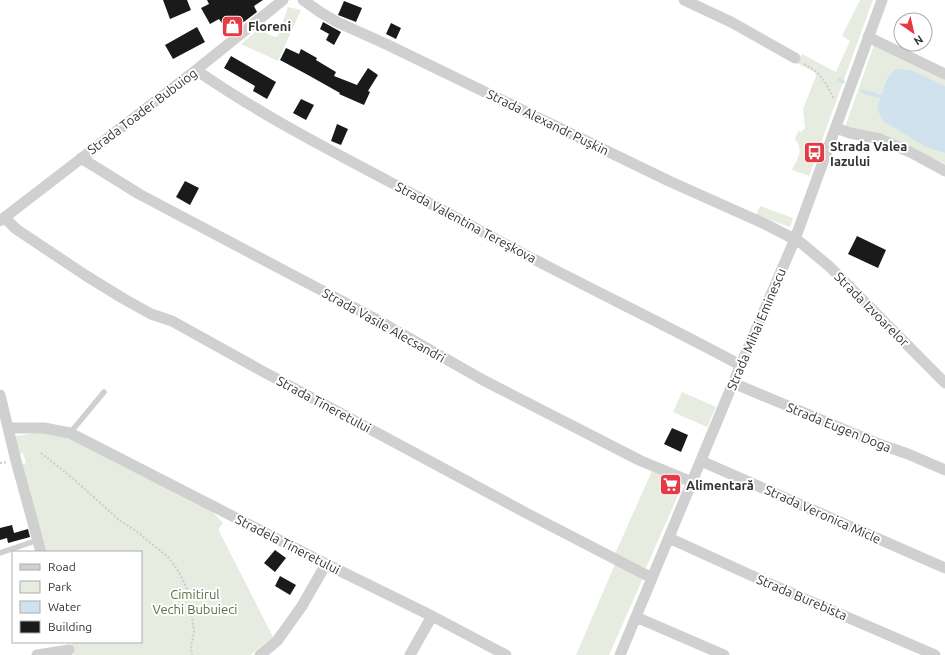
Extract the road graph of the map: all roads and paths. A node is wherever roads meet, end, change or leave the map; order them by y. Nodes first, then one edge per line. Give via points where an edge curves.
1 (283, 0) edge
2 (303, 0) edge
3 (684, 0) edge
4 (882, 0) edge
5 (868, 37) junction
6 (795, 58) joint
7 (196, 70) junction
8 (945, 74) edge
9 (834, 99) dead end
10 (836, 128) junction
11 (81, 158) junction
12 (945, 171) edge
13 (2, 219) edge
14 (795, 239) junction
15 (740, 365) junction
16 (733, 383) junction
17 (945, 383) edge
18 (104, 392) dead end
19 (0, 395) edge
20 (5, 423) edge
21 (70, 433) junction
22 (41, 453) dead end
23 (701, 461) junction
24 (945, 470) edge
25 (692, 482) junction
26 (669, 538) junction
27 (38, 540) junction
28 (41, 551) edge
29 (0, 553) edge
30 (326, 564) junction
31 (945, 568) edge
32 (652, 578) junction
33 (432, 616) junction
34 (636, 617) junction
35 (69, 649) edge
36 (37, 655) edge
37 (192, 655) edge
38 (260, 655) edge
39 (410, 655) edge
40 (506, 655) edge
41 (620, 655) edge
42 (724, 655) edge
43 (935, 655) edge

1 - 7 street, Strada Toader Bubuiog
2 - 14 street, Strada Alexandr Pușkin via 337,22
3 - 6 street via 731,22
4 - 5 street, Strada Mihai Eminescu
5 - 8 street
5 - 10 street, Strada Mihai Eminescu
6 - 9 path via 817,72
7 - 11 street, Strada Toader Bubuiog
7 - 15 street, Strada Valentina Tereșkova via 263,114 520,252 686,335
10 - 12 street via 880,139
10 - 14 street, Strada Mihai Eminescu
11 - 13 street, Strada Toader Bubuiog
11 - 25 street, Strada Vasile Alecsandri via 138,194 374,318 483,380 641,461
13 - 32 street, Strada Tineretului via 85,275 151,314 172,320 528,514
14 - 15 street, Strada Mihai Eminescu
14 - 17 street, Strada Izvoarelor via 830,267
15 - 16 street, Strada Mihai Eminescu
16 - 23 street, Strada Mihai Eminescu
16 - 24 street, Strada Eugen Doga
18 - 21 lane
19 - 20 street
20 - 21 street, Stradela Tineretului
20 - 27 street
21 - 30 street, Stradela Tineretului
22 - 37 path via 119,520 169,558 188,591 194,631
23 - 25 street, Strada Mihai Eminescu
23 - 31 street, Strada Veronica Micle
25 - 26 street, Strada Mihai Eminescu
26 - 32 street, Strada Mihai Eminescu
26 - 43 street, Strada Burebista
27 - 28 street
27 - 29 lane
30 - 33 street, Stradela Tineretului
30 - 38 street via 281,636
32 - 34 street, Strada Mihai Eminescu
33 - 39 street
33 - 40 street, Stradela Tineretului
34 - 41 street, Strada Mihai Eminescu
34 - 42 street
35 - 36 street

